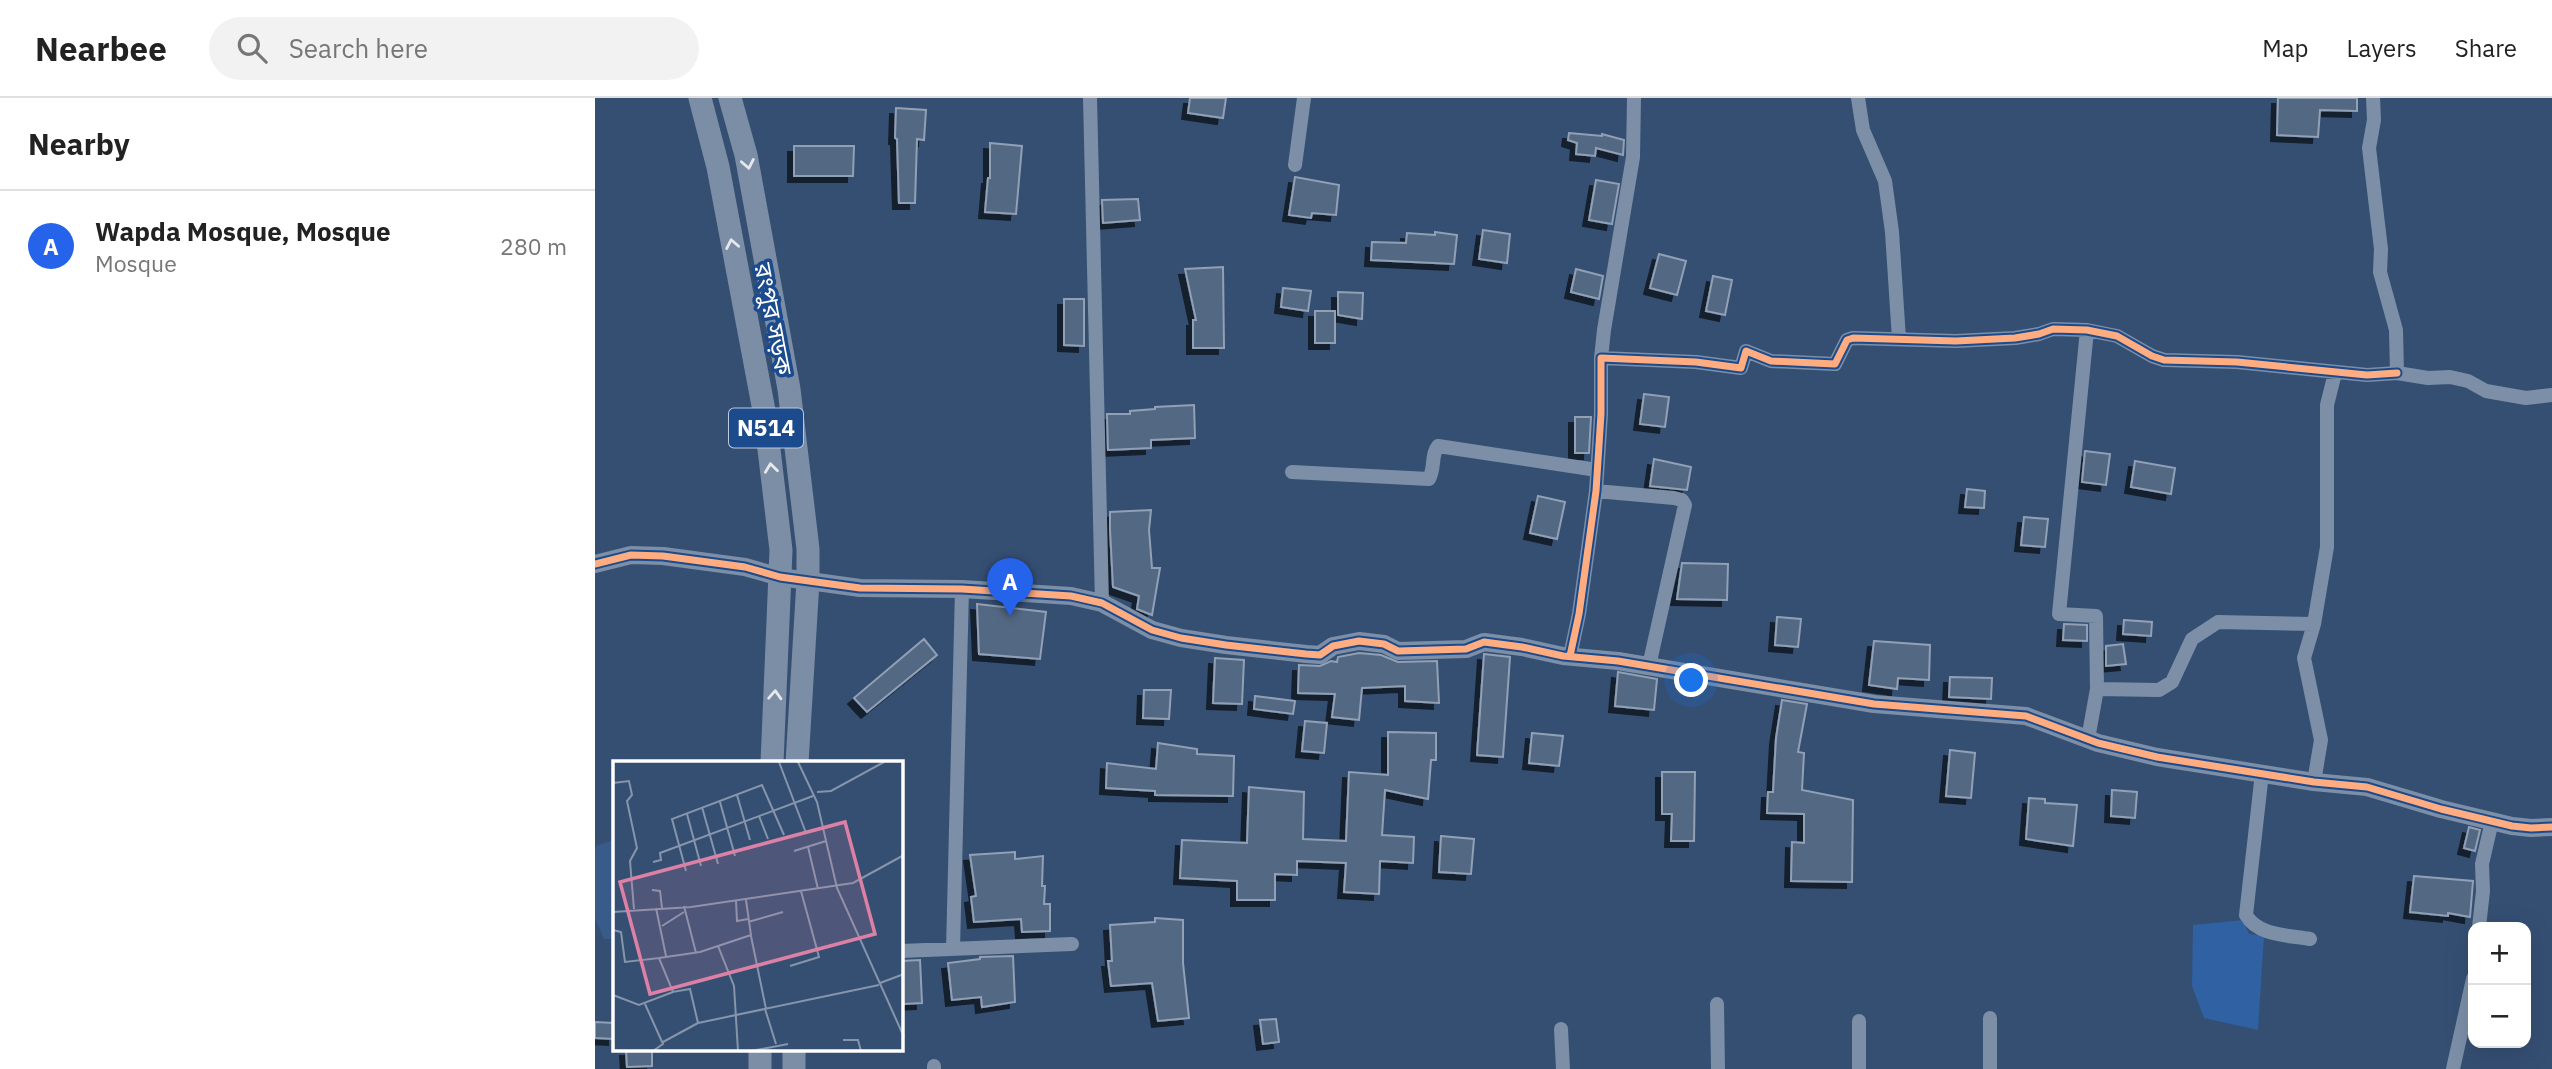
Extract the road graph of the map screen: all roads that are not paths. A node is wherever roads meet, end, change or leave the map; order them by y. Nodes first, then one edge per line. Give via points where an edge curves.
1 (700, 98) edge
2 (730, 98) edge
3 (1090, 98) edge
4 (1304, 98) edge
5 (1634, 98) edge
6 (1858, 98) edge
7 (2373, 98) edge
8 (1295, 165) dead end
9 (2087, 330) junction
10 (1899, 339) junction
11 (1601, 358) junction
12 (2335, 373) junction
13 (2397, 373) junction
14 (2552, 395) edge
15 (1597, 470) junction
16 (1292, 472) dead end
17 (1596, 491) junction
18 (595, 564) edge
19 (780, 577) junction
20 (808, 581) junction
21 (962, 589) junction
22 (1102, 603) junction
23 (2314, 624) junction
24 (1570, 656) junction
25 (1649, 666) junction
26 (2097, 689) junction
27 (2088, 739) junction
28 (772, 761) edge
29 (797, 761) edge
30 (2262, 773) junction
31 (2315, 782) junction
32 (2492, 821) junction
33 (2552, 827) edge
34 (2480, 922) edge
35 (2310, 939) dead end
36 (1072, 944) dead end
37 (953, 949) junction
38 (903, 951) edge
39 (2472, 985) edge
40 (1717, 1003) dead end
41 (1990, 1018) dead end
42 (1859, 1021) dead end
43 (1561, 1029) dead end
44 (1563, 1069) edge
45 (1718, 1069) edge
46 (1859, 1069) edge
47 (1990, 1069) edge
48 (2453, 1069) edge

19 -> 1 highway, রংপুর সড়ক / N514 via 781,550 765,416 718,167
2 -> 20 highway, রংপুর সড়ক / N514 via 746,155 789,389
3 - 22 street
4 - 8 street
5 - 11 street via 1633,157
6 - 10 street via 1863,130 1885,181
7 - 13 street via 2369,148 2380,272 2396,330
9 - 10 street via 2053,329 2015,338 1956,341
9 - 12 street via 2117,336 2164,360 2238,362
9 - 26 street via 2059,614 2096,616
10 - 11 street via 1847,340 1835,364 1770,361 1746,351 1741,369
11 - 15 street
12 - 13 street
12 - 23 street via 2327,405 2327,547
13 - 14 street via 2450,377 2486,391 2526,398
15 - 16 street via 1438,446 1429,479
15 - 17 street
17 - 24 street
17 - 25 street via 1674,498 1685,505
18 - 19 street via 631,555 663,556 745,567
19 - 20 street
28 -> 19 highway, রংপুর সড়ক / N514
20 - 21 street via 874,589
20 - 29 highway, রংপুর সড়ক / N514
21 - 22 street via 1071,596
21 - 37 street
22 - 24 street via 1151,630 1205,643 1280,652 1320,655 1333,646 1359,641 1398,651 1467,649 1484,642
23 - 26 street via 2218,622 2192,639 2172,682 2159,690
23 - 31 street via 2304,658 2321,740
24 - 25 street
25 - 27 street via 1874,704 2026,716
26 - 27 street
27 - 30 street via 2157,757
30 - 31 street
30 - 35 street via 2246,915 2259,929
31 - 32 street via 2367,787
32 - 33 street via 2512,827
32 - 34 street via 2482,864
36 - 37 street
37 - 38 street
39 - 48 street
40 - 45 street
41 - 47 street
42 - 46 street
43 - 44 street

